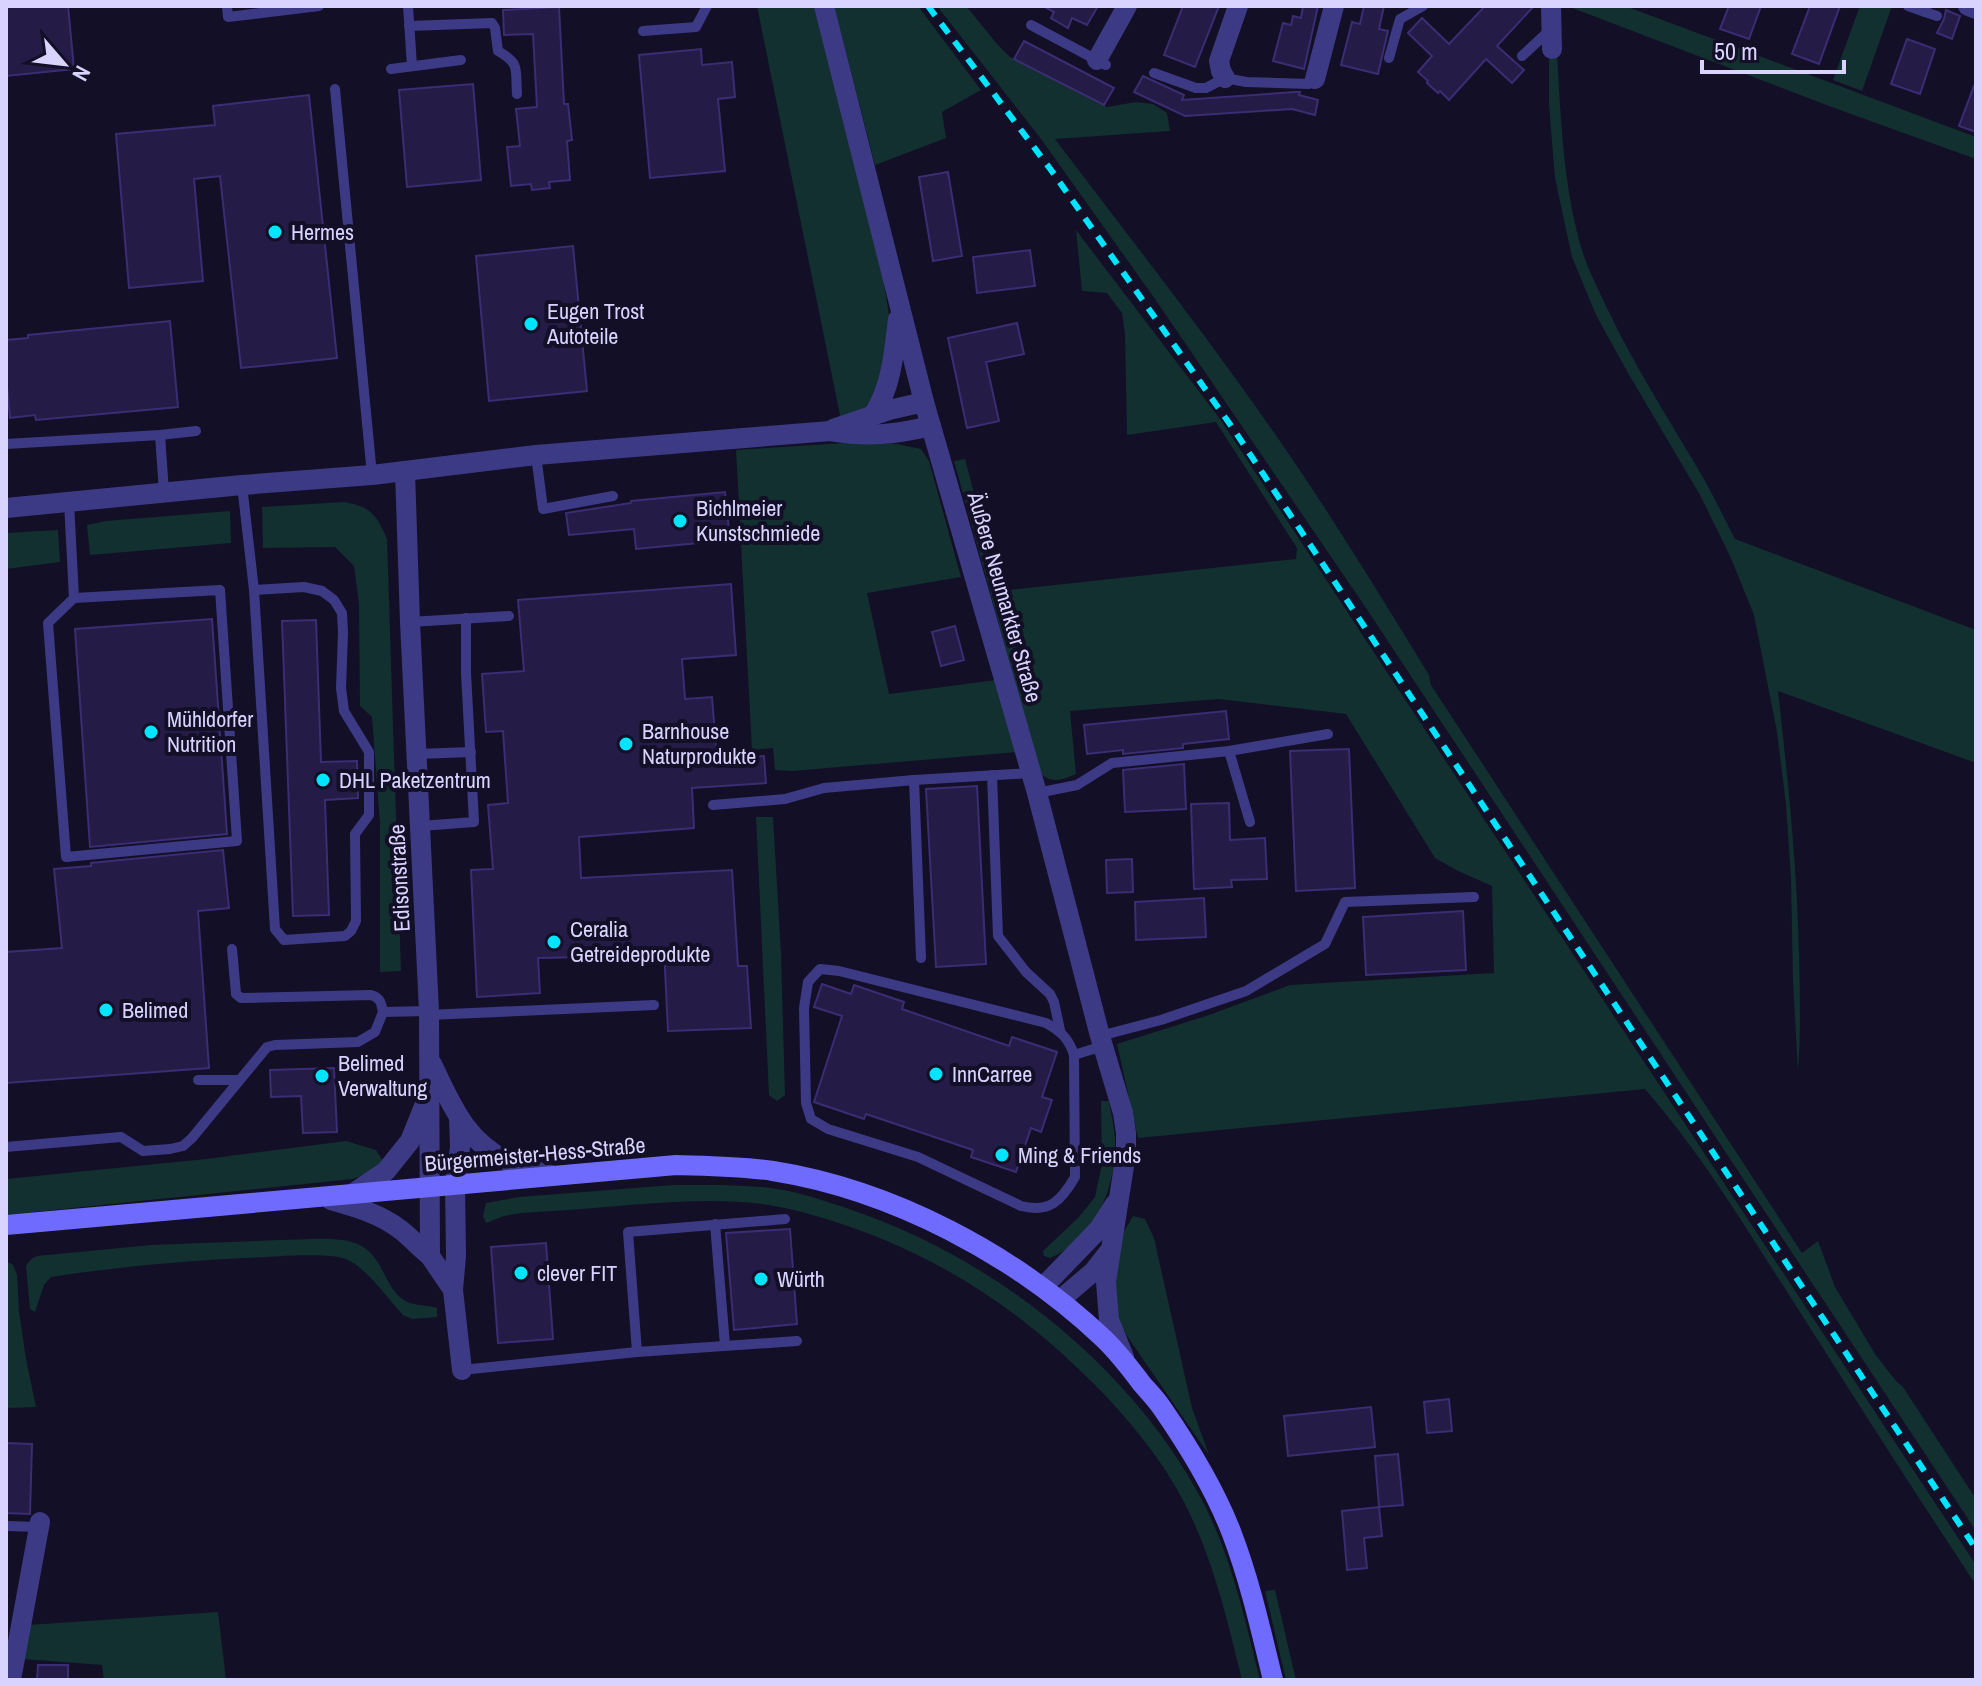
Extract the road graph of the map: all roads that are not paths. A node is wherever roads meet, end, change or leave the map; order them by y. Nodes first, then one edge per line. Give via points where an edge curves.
1 (227, 6) edge
2 (319, 6) edge
3 (408, 6) edge
4 (707, 6) edge
5 (824, 6) edge
6 (1127, 6) edge
7 (1238, 6) edge
8 (1334, 6) edge
9 (1423, 6) edge
10 (1551, 6) edge
11 (1908, 6) edge
12 (1968, 6) edge
13 (1926, 9) edge
14 (1976, 9) edge
15 (1937, 16) dead end
16 (1031, 25) dead end
17 (409, 26) junction
18 (643, 31) dead end
19 (1552, 39) joint
20 (1522, 56) dead end
21 (1389, 58) dead end
22 (461, 60) dead end
23 (1102, 63) joint
24 (412, 66) junction
25 (391, 69) dead end
26 (1154, 73) dead end
27 (1225, 78) junction
28 (1315, 79) joint
29 (335, 89) dead end
30 (517, 94) dead end
31 (899, 303) junction
32 (924, 402) junction
33 (870, 416) junction
34 (931, 426) junction
35 (196, 431) dead end
36 (830, 431) junction
37 (160, 435) junction
38 (6, 444) edge
39 (536, 455) junction
40 (405, 471) junction
41 (372, 475) junction
42 (242, 485) junction
43 (164, 492) junction
44 (613, 496) dead end
45 (69, 502) junction
46 (6, 508) edge
47 (254, 590) junction
48 (74, 598) junction
49 (509, 616) dead end
50 (466, 618) junction
51 (410, 622) junction
52 (1328, 734) dead end
53 (1229, 751) junction
54 (471, 752) junction
55 (417, 754) junction
56 (992, 775) junction
57 (914, 780) junction
58 (1034, 783) junction
59 (713, 805) dead end
60 (1250, 822) dead end
61 (421, 826) junction
62 (1474, 897) dead end
63 (232, 949) dead end
64 (921, 958) dead end
65 (654, 1005) dead end
66 (383, 1012) junction
67 (428, 1013) junction
68 (1060, 1030) junction
69 (1102, 1041) junction
70 (1074, 1055) junction
71 (429, 1056) junction
72 (198, 1080) dead end
73 (239, 1080) junction
74 (429, 1093) junction
75 (459, 1117) junction
76 (6, 1147) edge
77 (552, 1176) junction
78 (455, 1184) junction
79 (430, 1187) junction
80 (352, 1194) junction
81 (319, 1197) junction
82 (1117, 1201) junction
83 (785, 1219) dead end
84 (715, 1224) junction
85 (6, 1225) edge
86 (1110, 1249) junction
87 (430, 1256) junction
88 (1043, 1287) junction
89 (453, 1290) junction
90 (1060, 1300) junction
91 (797, 1341) dead end
92 (725, 1345) junction
93 (637, 1352) junction
94 (1128, 1364) junction
95 (462, 1370) joint
96 (39, 1524) joint
97 (6, 1526) edge
98 (11, 1680) edge
99 (1273, 1680) edge

1 - 2 lane via 228,17
3 - 17 lane
4 - 18 lane via 696,27
5 - 31 street, Äußere Neumarkter Straße
6 - 23 street
7 - 27 street via 1219,61
8 - 28 street
9 - 21 lane via 1400,19
10 - 19 street
11 - 13 lane
12 - 14 street
13 - 15 lane
16 - 23 lane
17 - 24 lane
17 - 30 lane via 492,23 498,51 515,63
19 - 20 lane
22 - 24 lane
24 - 25 lane
26 - 27 lane via 1196,88
27 - 28 lane via 1309,84
29 - 41 lane
31 - 32 street, Äußere Neumarkter Straße
31 - 33 street via 890,378
32 - 33 street
32 - 34 street, Äußere Neumarkter Straße
33 - 36 street
34 - 36 street via 878,435
34 - 58 street, Äußere Neumarkter Straße
35 - 37 lane
36 - 39 street
37 - 38 lane
37 - 43 lane
39 - 40 street
39 - 44 lane via 543,509
40 - 41 street
40 - 51 street, Edisonstraße
41 - 42 street
42 - 43 street
42 - 47 lane
43 - 45 street
45 - 46 street
45 - 48 lane
47 - 47 lane via 275,929 284,940 345,936 356,921 355,834 369,815 369,752 344,711 342,613 322,591
48 - 48 lane via 48,623 66,857 237,841 220,590
49 - 50 lane
50 - 51 lane
50 - 54 lane
51 - 55 street, Edisonstraße
52 - 53 lane
53 - 58 lane via 1112,763 1077,785
53 - 60 lane
54 - 55 lane
54 - 61 lane via 474,822
55 - 61 street, Edisonstraße
56 - 57 lane
56 - 58 lane
56 - 68 lane via 998,936 1050,994
57 - 59 lane
57 - 64 lane
58 - 69 street, Äußere Neumarkter Straße
61 - 67 street, Edisonstraße
62 - 69 lane via 1345,902 1325,944 1246,991
63 - 66 lane via 236,994 241,998 371,995 381,1002
65 - 67 lane
66 - 67 lane
66 - 73 lane via 375,1032 358,1042 267,1047
67 - 71 street, Edisonstraße
68 - 70 lane
68 - 70 lane via 820,969 808,982 804,1008 811,1119 918,1157 1021,1206 1050,1206 1075,1177
69 - 70 lane
69 - 82 street, Äußere Neumarkter Straße via 1126,1133
71 - 74 street, Edisonstraße
71 - 75 street
72 - 73 lane
73 - 76 lane via 183,1146 143,1151 121,1137
74 - 79 street, Edisonstraße
74 - 80 street via 410,1141 386,1171
75 - 77 street via 488,1150
75 - 78 street
77 - 78 main road, Bürgermeister-Hess-Straße
77 - 88 main road, Bürgermeister-Hess-Straße via 676,1165 774,1172 824,1183 930,1221
78 - 79 main road, Bürgermeister-Hess-Straße
78 - 89 street
79 - 80 main road, Bürgermeister-Hess-Straße
79 - 87 street, Edisonstraße
80 - 81 main road, Bürgermeister-Hess-Straße
81 - 85 main road, Bürgermeister-Hess-Straße
81 - 87 street via 386,1220
82 - 86 street, Äußere Neumarkter Straße
82 - 88 street, Äußere Neumarkter Straße via 1099,1229
83 - 84 lane
84 - 92 lane
84 - 93 lane via 628,1232
86 - 90 street
86 - 94 street, Äußere Neumarkter Straße via 1108,1309
87 - 89 street
88 - 90 main road, Äußere Neumarkter Straße
89 - 95 street
90 - 94 main road, Äußere Neumarkter Straße
91 - 92 lane
92 - 93 lane
93 - 95 lane
94 - 99 main road, Äußere Neumarkter Straße via 1182,1437 1232,1533
96 - 97 lane
96 - 98 street

